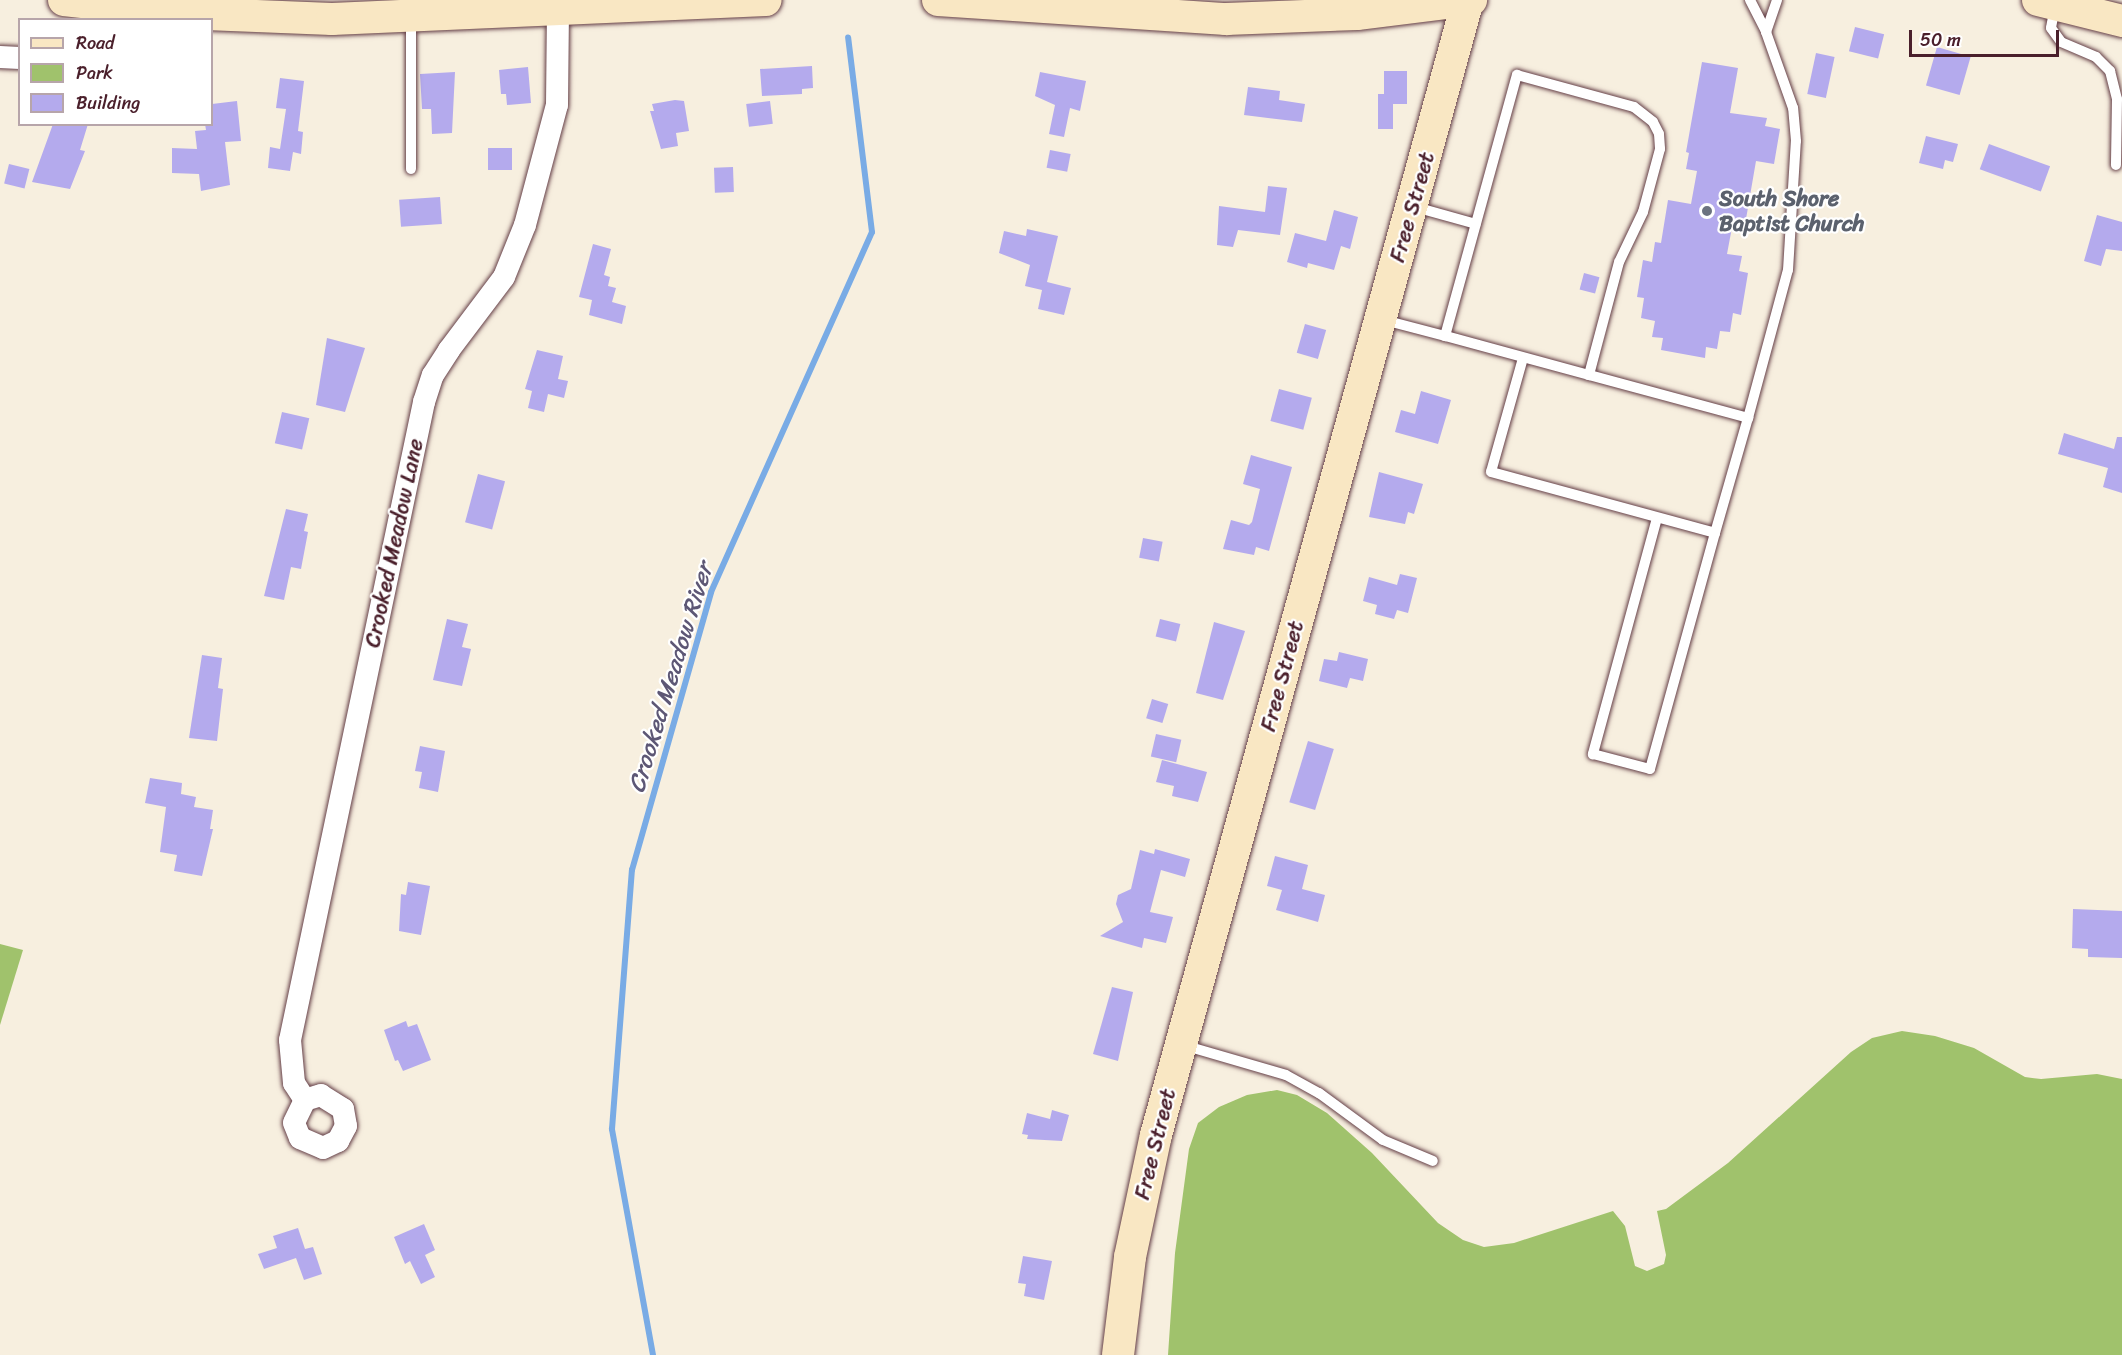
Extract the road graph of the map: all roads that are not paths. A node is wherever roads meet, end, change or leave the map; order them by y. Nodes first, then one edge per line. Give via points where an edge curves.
1 (64, 0) edge
2 (766, 0) edge
3 (938, 0) edge
4 (1120, 0) edge
5 (1469, 0) edge
6 (1750, 0) edge
7 (1777, 0) edge
8 (2047, 2) edge
9 (1047, 3) edge
10 (558, 9) junction
11 (1154, 15) junction
12 (174, 16) edge
13 (411, 17) junction
14 (2122, 21) edge
15 (1766, 32) junction
16 (0, 57) edge
17 (18, 58) edge
18 (2116, 165) dead end
19 (411, 169) dead end
20 (1412, 207) junction
21 (1476, 224) junction
22 (1381, 319) junction
23 (1445, 336) junction
24 (1523, 358) junction
25 (1589, 375) junction
26 (1748, 418) junction
27 (1657, 518) junction
28 (1715, 533) junction
29 (1180, 1044) junction
30 (305, 1100) dead end
31 (1433, 1161) dead end
32 (1118, 1355) edge

1 - 12 street
2 - 10 street
3 - 9 street
4 - 11 street
5 - 11 street via 1418,8 1272,19
5 - 20 street, Free Street
6 - 15 lane
7 - 15 lane
8 - 14 street
8 - 18 lane via 2051,28 2061,42 2096,57 2110,71 2117,99
9 - 11 street
10 - 13 street
10 - 30 street, Crooked Meadow Lane via 557,105 520,242 486,305 433,375 424,402 290,1040 294,1083
12 - 13 street
13 - 19 lane
15 - 26 lane via 1793,108 1796,141 1788,270
16 - 17 street
20 - 21 lane
20 - 22 street, Free Street
21 - 23 lane
21 - 25 lane via 1517,75 1634,107 1653,122 1659,134 1656,166 1643,212 1619,262
22 - 23 lane
22 - 29 street, Free Street
23 - 24 lane
24 - 25 lane
24 - 27 lane via 1491,472
25 - 26 lane
26 - 28 lane
27 - 28 lane
27 - 28 lane via 1593,754 1650,769
29 - 31 lane via 1286,1075 1319,1093 1383,1140
29 - 32 street, Free Street via 1141,1198

